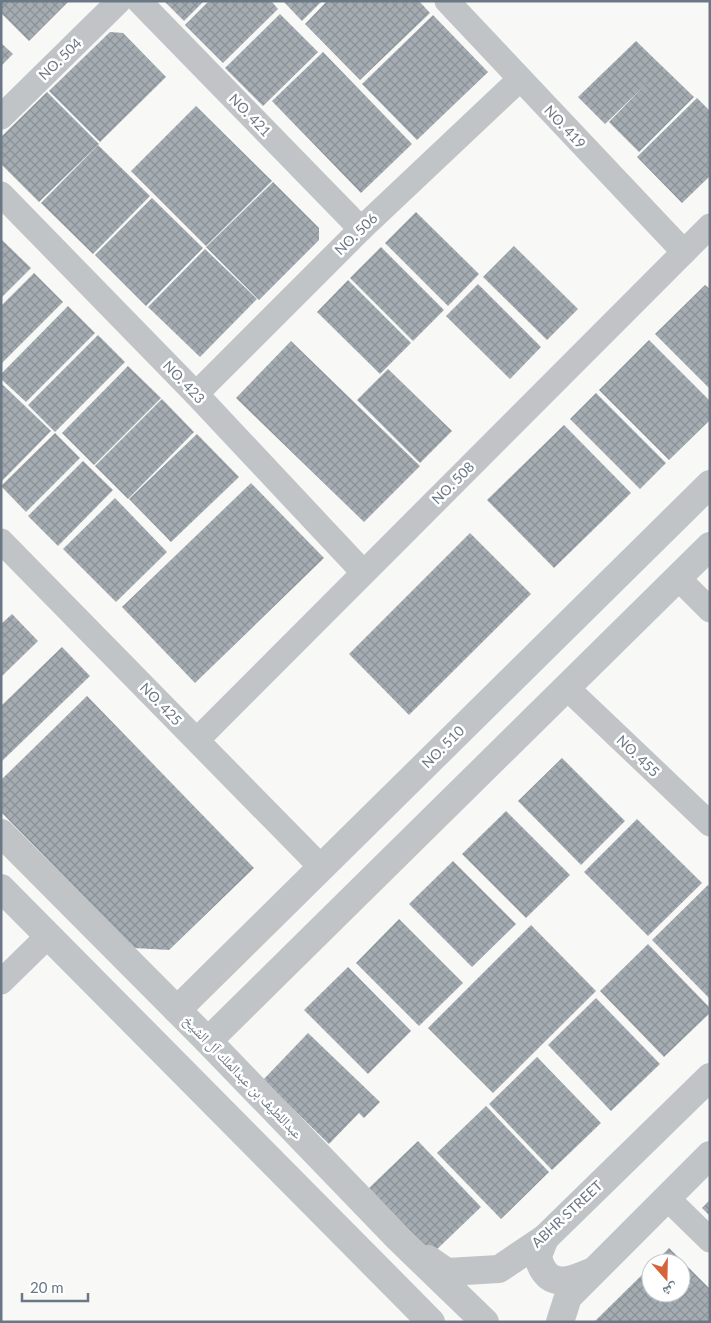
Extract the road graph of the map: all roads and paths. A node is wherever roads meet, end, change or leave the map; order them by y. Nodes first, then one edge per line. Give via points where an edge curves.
1 (119, 1) edge
2 (140, 1) edge
3 (447, 1) edge
4 (520, 79) junction
5 (1, 116) edge
6 (1, 194) edge
7 (710, 226) edge
8 (360, 230) junction
9 (684, 252) junction
10 (196, 394) junction
11 (710, 484) edge
12 (1, 541) edge
13 (710, 546) edge
14 (363, 572) junction
15 (678, 578) junction
16 (710, 610) edge
17 (566, 687) junction
18 (197, 740) junction
19 (710, 824) edge
20 (1, 833) edge
21 (322, 867) junction
22 (1, 888) edge
23 (49, 935) junction
24 (1, 982) edge
25 (205, 983) junction
26 (177, 1010) junction
27 (237, 1012) junction
28 (208, 1041) junction
29 (710, 1077) edge
30 (710, 1155) edge
31 (667, 1198) junction
32 (545, 1238) junction
33 (399, 1239) junction
34 (710, 1240) edge
35 (593, 1271) junction
36 (431, 1322) edge
37 (485, 1322) edge
38 (560, 1322) edge

1 - 5 street, NO. 504
2 - 8 street, NO. 421
3 - 4 street, NO. 419
4 - 8 street, NO. 506
4 - 9 street, NO. 419
6 - 10 street, NO. 423
7 - 9 street, NO. 508
8 - 10 street, NO. 506
9 - 14 street, NO. 508
10 - 14 street, NO. 423
11 - 21 street, NO. 510
12 - 18 street, NO. 425
13 - 15 street
14 - 18 street, NO. 508
15 - 16 street
15 - 17 street
17 - 19 street, NO. 455
17 - 27 street
18 - 21 street, NO. 425
20 - 26 street, عبداللطيف بن عبدالملك آل الشيخ
21 - 25 street, NO. 510
22 - 23 street
23 - 24 street
23 - 36 street
25 - 26 street, NO. 510
25 - 27 street via 200,1008 205,1017 213,1022
26 - 28 street, عبداللطيف بن عبدالملك آل الشيخ
27 - 28 street
28 - 33 street, عبداللطيف بن عبدالملك آل الشيخ
29 - 32 street, ABHR STREET
30 - 31 street
31 - 34 street
31 - 35 street
32 - 33 street, ABHR STREET via 499,1269 448,1272
32 - 35 street via 538,1256 544,1272 555,1280 567,1281
33 - 37 street, عبداللطيف بن عبدالملك آل الشيخ
35 - 38 street via 568,1297

